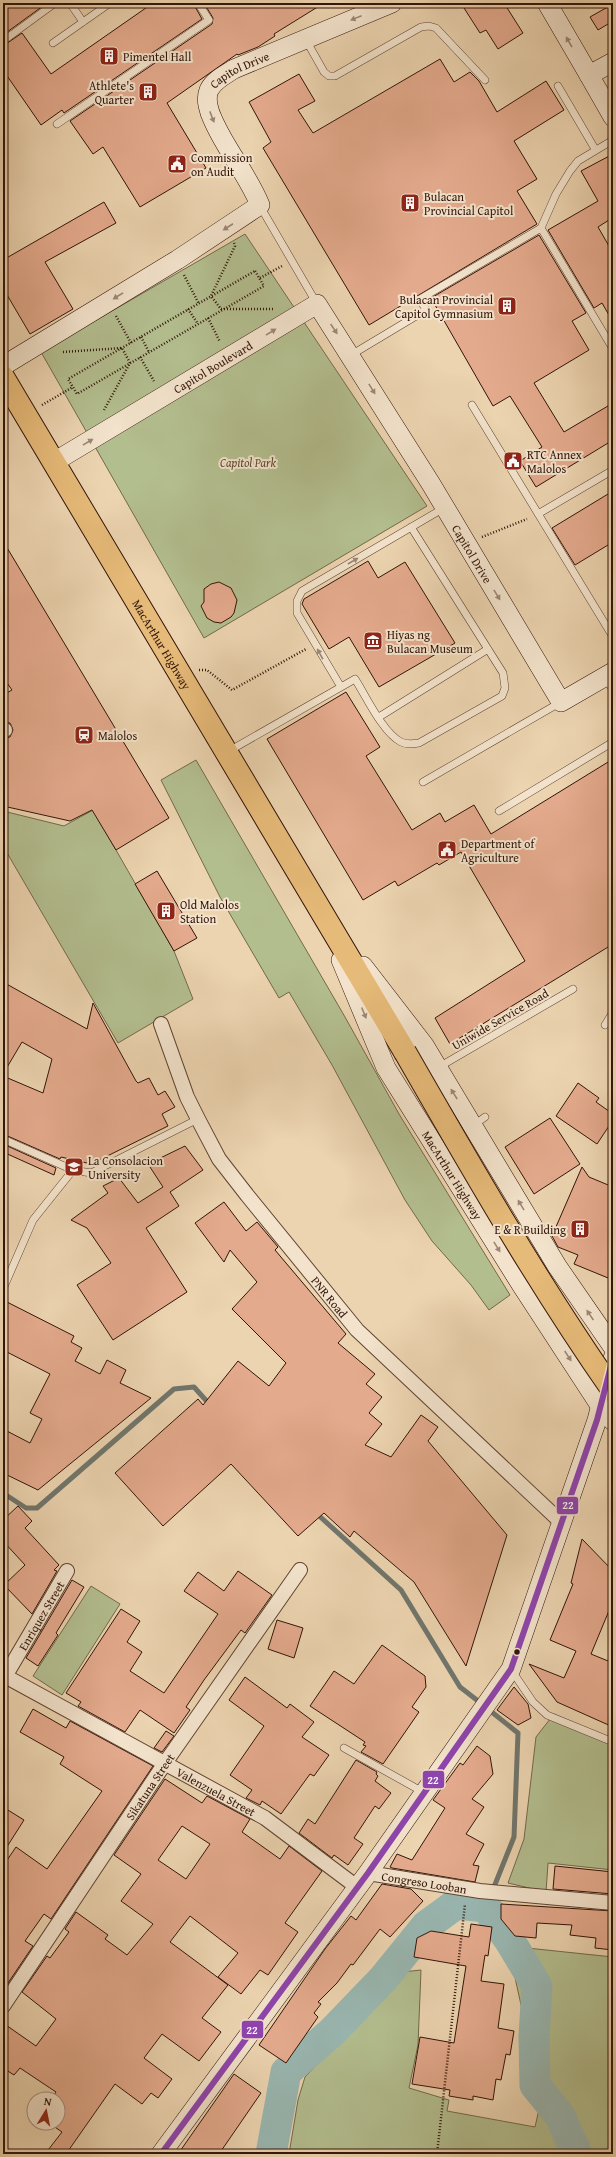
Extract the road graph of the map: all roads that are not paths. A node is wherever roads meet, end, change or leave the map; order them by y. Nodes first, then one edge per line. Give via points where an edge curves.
1 (55, 3) edge
2 (70, 3) edge
3 (110, 3) edge
4 (198, 3) edge
5 (547, 3) edge
6 (387, 4) edge
7 (83, 22) junction
8 (305, 38) junction
9 (3, 42) edge
10 (52, 43) dead end
11 (613, 62) edge
12 (589, 76) junction
13 (485, 80) dead end
14 (558, 86) dead end
15 (613, 117) edge
16 (57, 124) dead end
17 (613, 140) edge
18 (595, 149) junction
19 (260, 205) junction
20 (541, 228) junction
21 (316, 304) junction
22 (613, 349) edge
23 (351, 355) junction
24 (3, 366) edge
25 (3, 377) edge
26 (472, 405) dead end
27 (54, 462) junction
28 (613, 470) edge
29 (444, 508) junction
30 (538, 514) junction
31 (411, 527) junction
32 (613, 637) edge
33 (488, 649) junction
34 (610, 680) edge
35 (341, 687) junction
36 (561, 702) junction
37 (379, 717) junction
38 (613, 742) edge
39 (227, 752) junction
40 (423, 782) dead end
41 (499, 811) dead end
42 (322, 912) junction
43 (573, 989) dead end
44 (613, 1012) edge
45 (161, 1024) dead end
46 (605, 1025) dead end
47 (438, 1068) junction
48 (198, 1119) junction
49 (3, 1139) edge
50 (72, 1170) junction
51 (3, 1289) edge
52 (613, 1347) edge
53 (613, 1358) edge
54 (607, 1399) edge
55 (613, 1421) edge
56 (561, 1522) junction
57 (300, 1570) dead end
58 (67, 1571) dead end
59 (511, 1669) junction
60 (4, 1677) edge
61 (613, 1742) edge
62 (344, 1748) dead end
63 (165, 1763) junction
64 (425, 1793) junction
65 (363, 1880) junction
66 (613, 1903) edge
67 (3, 2006) edge
68 (162, 2154) edge

1 - 9 lane
2 - 7 lane
3 - 7 lane
4 - 16 lane via 209,20
12 -> 5 main road
6 -> 8 main road, Capitol Drive
7 - 10 lane
8 - 13 lane via 324,72 329,76 335,76 421,27 429,26 436,28
8 -> 19 main road, Capitol Drive via 234,69 216,81 209,91 208,104 213,120 254,189
11 - 12 main road
12 - 15 main road
14 - 18 lane
17 - 18 lane
18 - 20 lane via 578,161 570,171 556,194
19 - 21 lane
19 -> 24 main road via 177,260
20 - 22 lane
20 - 23 lane via 420,299 426,310
21 -> 23 main road
27 -> 21 main road, Capitol Boulevard
23 -> 29 main road, Capitol Drive
25 - 27 highway, MacArthur Highway
26 - 30 lane
27 - 39 highway, MacArthur Highway
28 - 30 lane
29 - 31 lane
29 -> 36 main road, Capitol Drive
30 - 32 lane
31 - 33 lane
35 -> 31 lane via 297,613 297,601 302,590
33 - 37 lane
33 - 37 lane via 505,680 502,696 419,743 408,744 400,741 392,735
34 - 36 main road
35 - 37 lane via 355,679
35 - 39 lane
36 - 40 lane
38 - 41 lane
39 - 42 highway, MacArthur Highway
42 - 47 main road, MacArthur Highway via 424,1045
42 - 54 highway, MacArthur Highway, bridge via 445,1124 565,1323
42 -> 54 main road, MacArthur Highway via 386,1068 522,1286
43 - 47 lane, Uniwide Service Road
44 - 46 lane
45 - 48 street, PNR Road via 187,1097
52 -> 47 main road, MacArthur Highway via 557,1266 479,1121
48 - 50 lane via 91,1173
48 - 56 street, PNR Road via 219,1159 357,1330
49 - 50 lane
50 - 51 lane via 33,1220
53 - 54 main road
54 - 55 main road, MacArthur Highway
54 - 56 main road
56 - 59 main road
57 - 63 street, Sikatuna Street
58 - 60 street, Enriquez Street
59 - 61 lane via 533,1702 547,1715
59 - 64 main road
60 - 63 street, Valenzuela Street
62 - 64 lane
63 - 65 street, Valenzuela Street via 265,1818
63 - 67 street, Sikatuna Street
64 - 65 main road
65 - 66 street, Congreso Looban
65 - 68 main road

